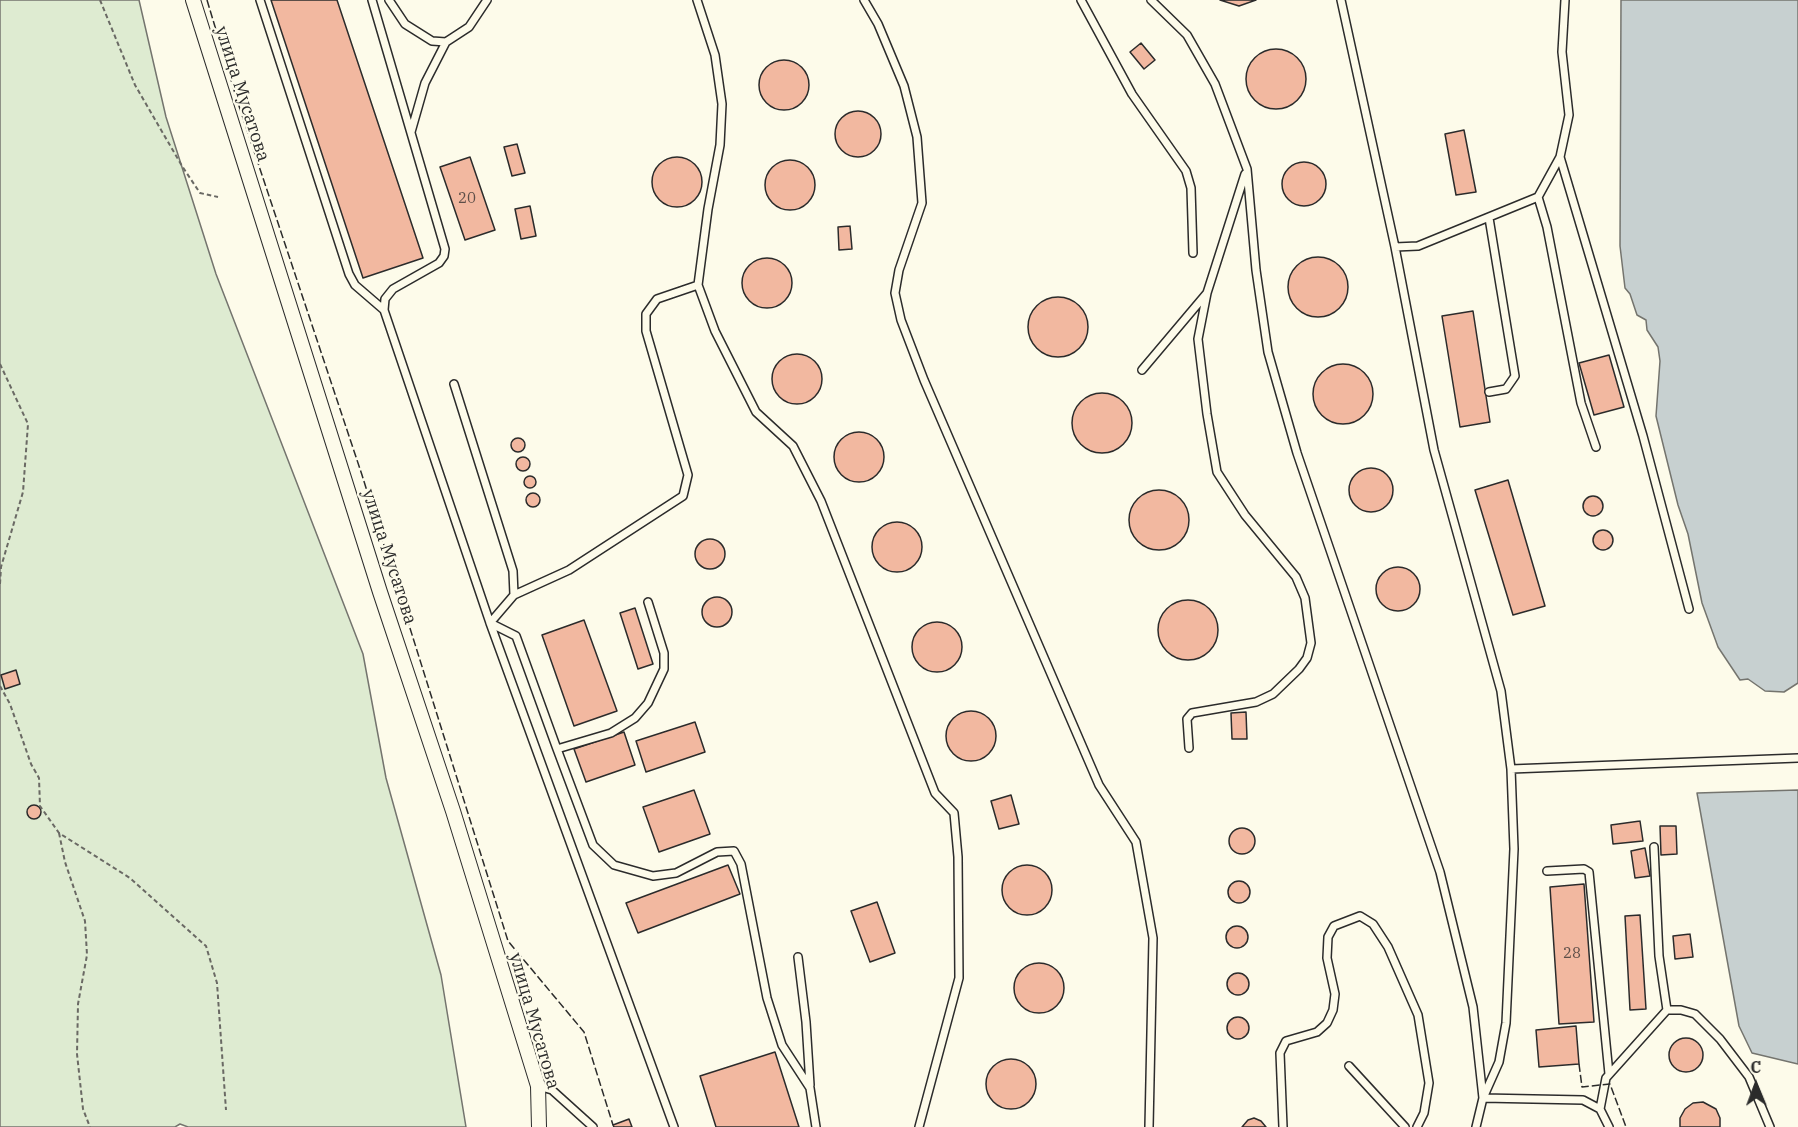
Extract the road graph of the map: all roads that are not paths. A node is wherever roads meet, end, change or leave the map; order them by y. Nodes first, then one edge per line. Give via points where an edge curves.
1 (193, 0) edge
2 (260, 0) edge
3 (372, 0) edge
4 (389, 0) edge
5 (487, 0) edge
6 (697, 0) edge
7 (864, 0) edge
8 (1081, 0) edge
9 (1151, 0) edge
10 (1341, 0) edge
11 (1566, 0) edge
12 (446, 42) junction
13 (411, 132) junction
14 (1560, 157) junction
15 (1247, 169) junction
16 (1538, 197) junction
17 (1489, 218) junction
18 (1395, 247) junction
19 (1192, 252) dead end
20 (698, 285) junction
21 (1207, 293) junction
22 (384, 310) junction
23 (1142, 370) dead end
24 (454, 384) dead end
25 (1489, 392) dead end
26 (1596, 447) dead end
27 (514, 595) junction
28 (648, 602) dead end
29 (1689, 609) dead end
30 (490, 622) junction
31 (1190, 748) dead end
32 (557, 749) junction
33 (1798, 758) edge
34 (1511, 769) junction
35 (1654, 847) dead end
36 (1547, 871) dead end
37 (798, 957) dead end
38 (1667, 1010) junction
39 (1349, 1066) dead end
40 (1609, 1074) junction
41 (538, 1086) junction
42 (810, 1088) junction
43 (1483, 1098) junction
44 (1600, 1109) junction
45 (539, 1127) edge
46 (593, 1127) edge
47 (675, 1127) edge
48 (816, 1127) edge
49 (919, 1127) edge
50 (1149, 1127) edge
51 (1283, 1127) edge
52 (1405, 1127) edge
53 (1418, 1127) edge
54 (1476, 1127) edge
55 (1609, 1127) edge
56 (1770, 1127) edge

1 - 41 street, улица Мусатова
2 - 22 lane via 349,274 355,285
3 - 13 lane
4 - 12 lane via 405,24 432,41
5 - 12 lane via 469,27
6 - 20 lane via 715,55 722,104 720,145
7 - 50 lane via 904,86 917,137 922,203 899,270 895,293 901,320 1099,785 1136,842 1153,938
8 - 19 lane via 1132,94 1186,171 1191,188
9 - 15 lane via 1193,45 1215,84
10 - 18 lane
11 - 14 lane via 1562,52 1569,115
12 - 13 lane via 425,83
13 - 22 lane via 444,256 439,263 393,289
14 - 16 lane
14 - 29 lane via 1643,436
15 - 21 lane
15 - 43 lane via 1268,352 1296,453 1440,872 1473,1007
16 - 17 lane
16 - 26 lane via 1581,403
17 - 18 lane via 1418,246
17 - 25 lane via 1515,376 1506,389
18 - 34 lane via 1434,450 1501,691
20 - 27 lane via 657,299 646,315 646,331 688,475 683,496 569,570
20 - 49 lane via 715,331 756,412 793,446 821,501 935,793 954,813 959,978
21 - 23 lane
21 - 31 lane via 1198,339 1216,472 1296,577 1305,598 1311,643 1299,669 1273,694 1256,702 1192,713 1187,719
22 - 30 lane
24 - 27 lane via 513,571
27 - 30 lane
28 - 32 lane via 664,669 648,703 635,718 611,733
30 - 32 lane via 516,636
30 - 47 lane
32 - 42 lane via 593,845 614,865 653,876 676,873 717,852 734,851 741,864 767,998 782,1045
33 - 34 lane
34 - 43 lane via 1514,849 1506,1023 1499,1062
35 - 38 lane via 1659,957
36 - 40 lane via 1589,872
37 - 42 lane
38 - 40 lane
38 - 56 lane via 1695,1014 1719,1039 1749,1077
39 - 52 lane
40 - 44 lane via 1603,1084
41 - 45 street, улица Мусатова
41 - 46 lane via 552,1090
42 - 48 lane
43 - 44 lane via 1574,1098 1592,1102
43 - 54 lane
44 - 55 lane
51 - 53 lane via 1280,1053 1286,1041 1317,1032 1327,1023 1335,994 1327,958 1328,936 1334,926 1360,916 1373,924 1388,948 1418,1015 1429,1083

